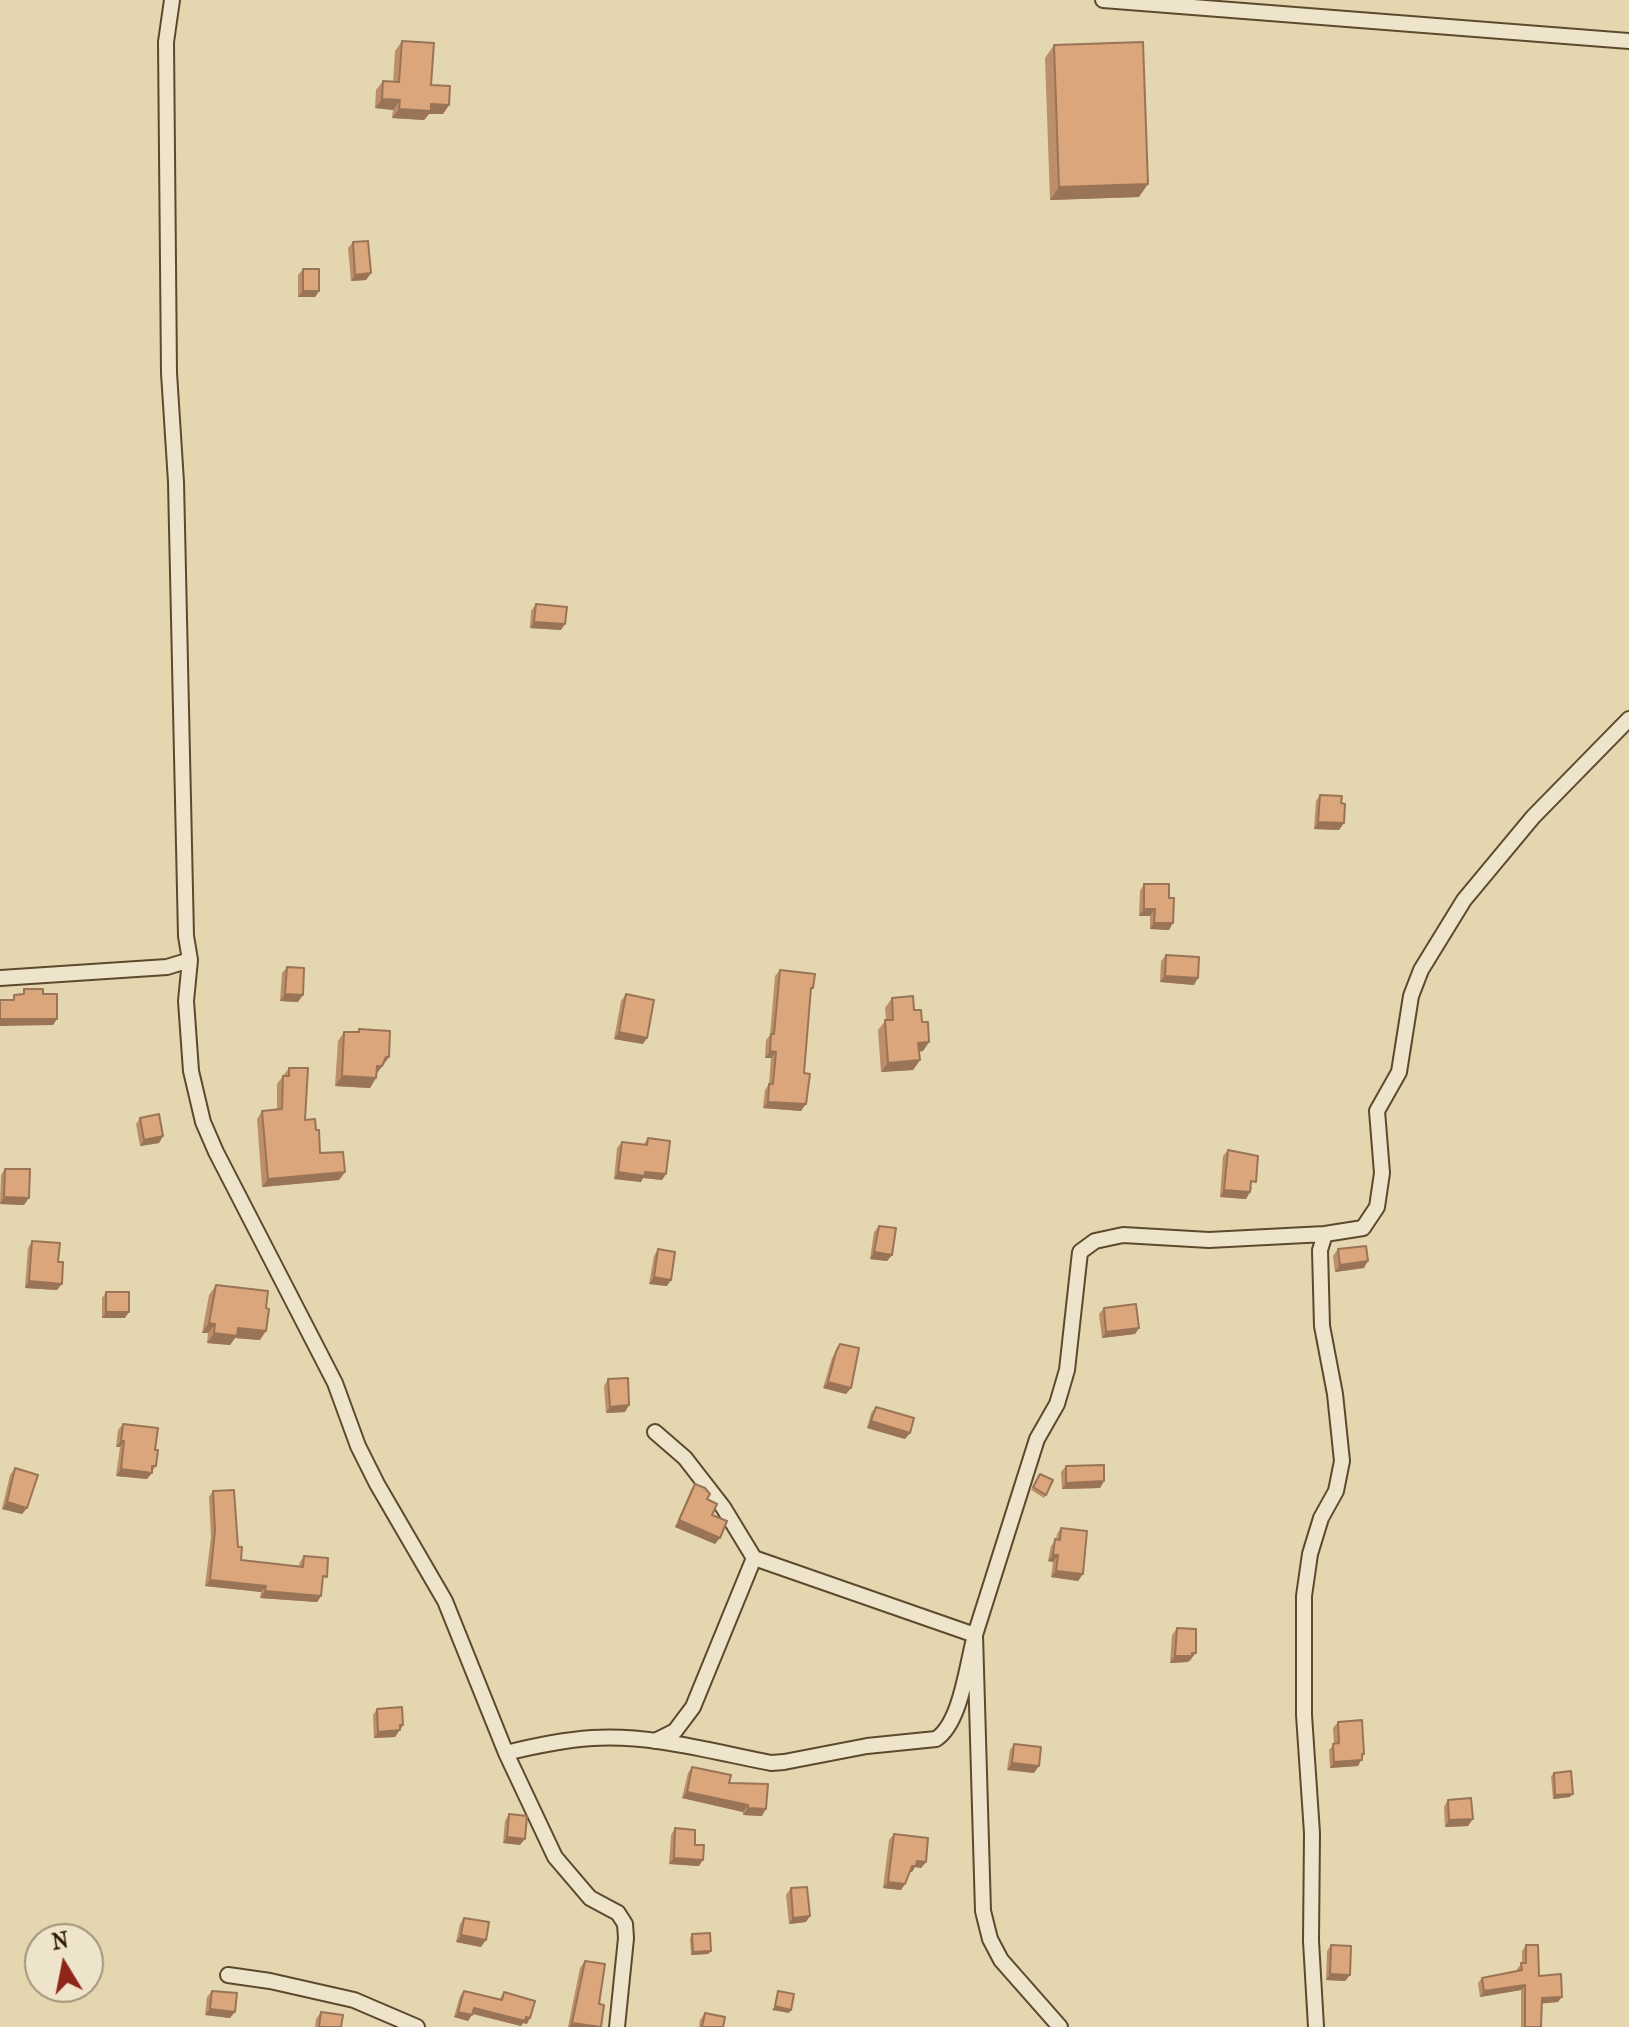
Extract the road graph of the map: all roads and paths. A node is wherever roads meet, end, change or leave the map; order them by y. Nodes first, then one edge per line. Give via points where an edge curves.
1 (172, 0) edge
2 (1103, 0) edge
3 (1629, 41) edge
4 (1629, 719) edge
5 (190, 960) junction
6 (0, 978) edge
7 (1325, 1234) junction
8 (655, 1432) dead end
9 (754, 1558) junction
10 (975, 1635) junction
11 (655, 1741) junction
12 (506, 1753) junction
13 (228, 1975) dead end
14 (417, 2027) edge
15 (617, 2027) edge
16 (1060, 2027) edge
17 (1316, 2027) edge

1 - 5 street via 166,42 169,373
2 - 3 street
4 - 7 street via 1533,817 1464,900 1421,970 1411,996 1399,1072 1377,1111 1382,1173 1377,1207 1363,1228
5 - 6 street via 167,967
5 - 12 street via 187,1042 203,1122 335,1383 358,1446 445,1601
7 - 10 street via 1209,1240 1123,1235 1095,1241 1080,1252 1067,1370 1057,1404 1037,1439
7 - 17 street via 1320,1250 1322,1326 1342,1461 1336,1491 1310,1554 1304,1596
8 - 9 street via 685,1458
9 - 10 street
9 - 11 street via 693,1707 675,1731
10 - 11 street via 953,1721 936,1739 771,1763
10 - 16 street via 983,1911 1001,1960
11 - 12 street via 595,1738
12 - 15 street via 555,1857 590,1898 618,1913 625,1924
13 - 14 street via 354,2000

